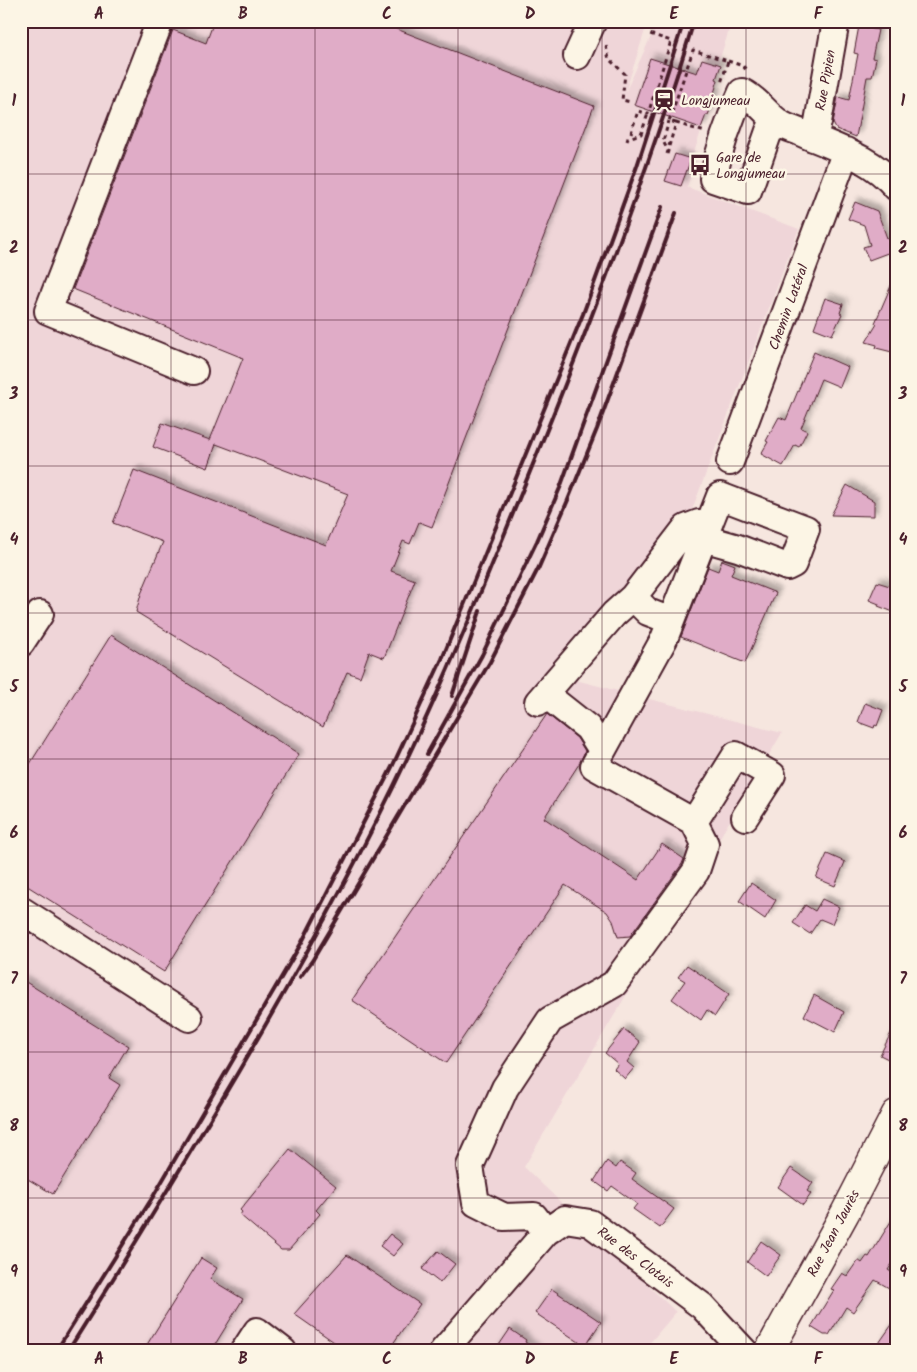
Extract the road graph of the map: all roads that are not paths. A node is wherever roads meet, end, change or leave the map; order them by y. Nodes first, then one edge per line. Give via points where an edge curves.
1 (160, 21) edge
2 (836, 21) edge
3 (780, 124) junction
4 (813, 138) junction
5 (855, 156) junction
6 (896, 187) edge
7 (194, 371) dead end
8 (730, 462) dead end
9 (632, 597) junction
10 (40, 614) dead end
11 (671, 621) junction
12 (21, 643) edge
13 (602, 750) junction
14 (745, 817) dead end
15 (694, 822) junction
16 (21, 910) edge
17 (189, 1018) dead end
18 (896, 1114) edge
19 (546, 1232) junction
20 (244, 1351) edge
21 (284, 1351) edge
22 (443, 1351) edge
23 (744, 1351) edge
24 (769, 1351) edge

1 - 7 street via 48,311
2 - 4 street, Rue Pipien
3 - 3 street via 754,98 742,92 733,111 713,179 747,200 769,131
3 - 4 street
4 - 5 street
5 - 6 street via 879,170
5 - 8 street, Chemin Latéral
9 - 11 street via 648,612
9 - 11 street via 686,528 699,523 705,531
9 - 13 street via 542,698 588,728
10 - 12 street
11 - 13 street
13 - 15 street via 594,766
14 - 15 street via 772,775 736,754
15 - 19 street via 705,844 696,871 614,984 550,1020 505,1088 470,1166 476,1202 504,1217 534,1216
16 - 17 street
18 - 24 main road, Rue Jean Jaurès
19 - 22 street, Rue des Clotais
19 - 23 street, Rue des Clotais via 565,1219 590,1223 702,1306
20 - 21 street via 257,1331

